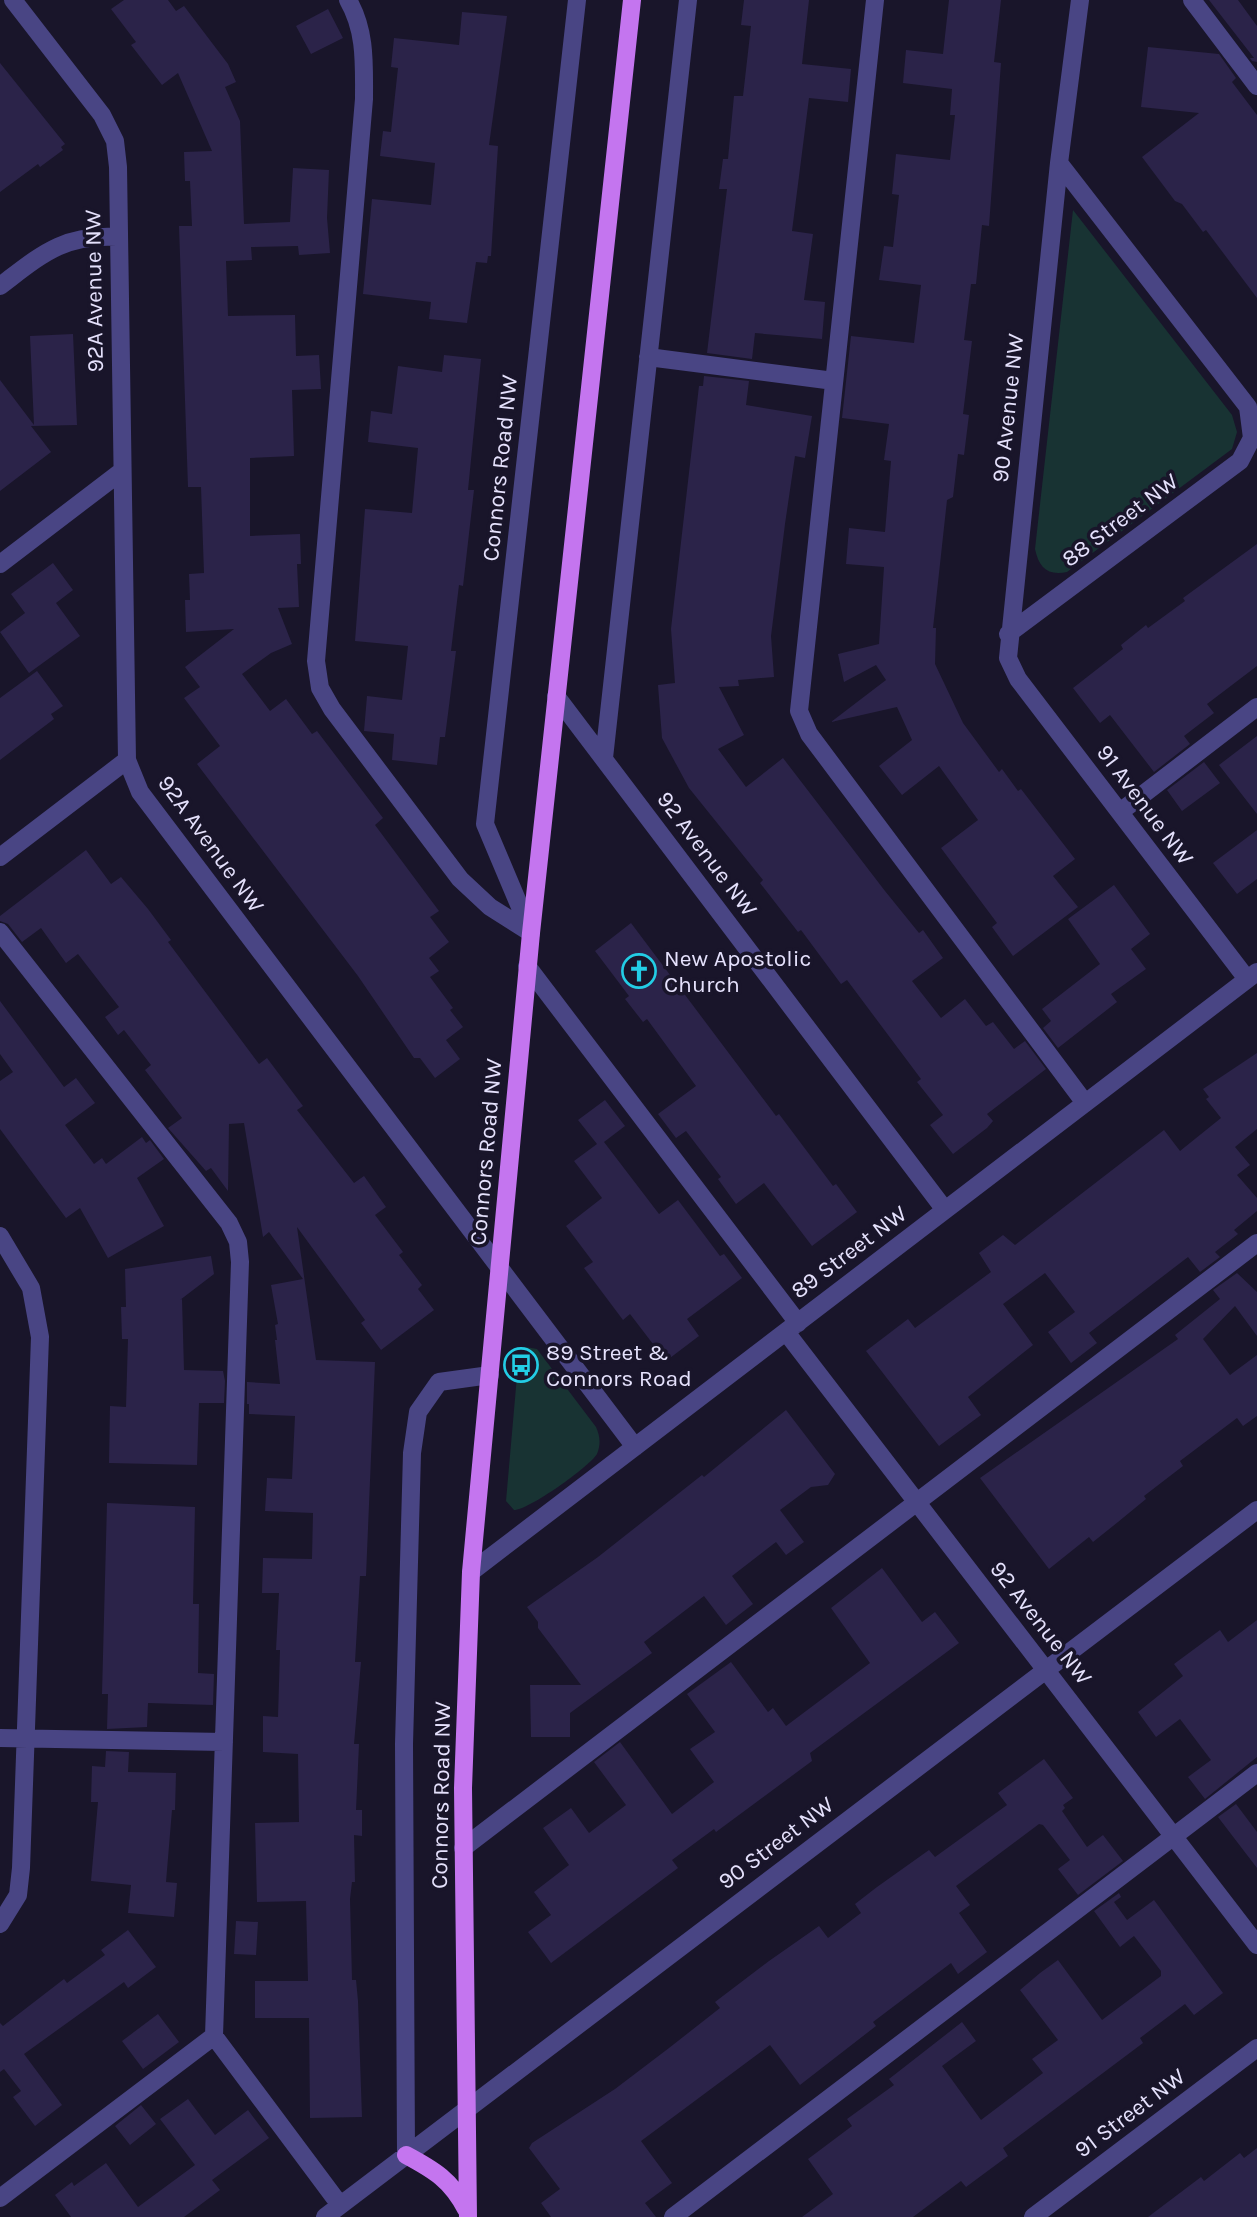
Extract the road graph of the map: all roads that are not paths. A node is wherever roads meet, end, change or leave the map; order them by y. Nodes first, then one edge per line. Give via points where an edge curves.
1 (12, 0) edge
2 (348, 0) edge
3 (576, 0) edge
4 (632, 0) edge
5 (688, 0) edge
6 (875, 0) edge
7 (1080, 0) edge
8 (1192, 0) edge
9 (0, 8) edge
10 (1257, 86) edge
11 (1059, 163) junction
12 (117, 237) junction
13 (0, 286) edge
14 (648, 357) junction
15 (834, 381) junction
16 (121, 471) junction
17 (0, 564) edge
18 (1009, 634) junction
19 (1008, 658) joint
20 (556, 696) junction
21 (1257, 707) edge
22 (604, 758) junction
23 (127, 760) junction
24 (1120, 812) junction
25 (0, 857) edge
26 (0, 932) edge
27 (531, 933) junction
28 (527, 966) junction
29 (1252, 975) edge
30 (1085, 1103) junction
31 (946, 1210) junction
32 (0, 1236) edge
33 (1257, 1243) edge
34 (499, 1268) junction
35 (792, 1327) junction
36 (489, 1375) junction
37 (635, 1447) junction
38 (917, 1503) junction
39 (1257, 1510) edge
40 (471, 1572) junction
41 (1046, 1670) junction
42 (0, 1738) edge
43 (26, 1739) junction
44 (224, 1742) junction
45 (1257, 1773) edge
46 (1173, 1837) junction
47 (463, 1848) junction
48 (0, 1924) edge
49 (1257, 1945) edge
50 (214, 2036) junction
51 (1257, 2048) edge
52 (466, 2109) junction
53 (406, 2155) junction
54 (0, 2198) edge
55 (340, 2205) junction
56 (468, 2215) edge
57 (325, 2217) edge
58 (673, 2217) edge
59 (1033, 2217) edge

1 - 9 street
1 - 12 street, 92A Avenue NW via 102,116 115,141
2 - 27 street via 358,18 364,51 364,99 316,661 320,688 460,879 490,907
3 - 27 street, Connors Road NW via 485,824
4 - 20 main road, Connors Road NW
5 - 14 street
6 - 15 street
7 - 11 street, 90 Avenue NW
8 - 10 street
11 - 18 street, 90 Avenue NW
11 - 18 street, 88 Street NW via 1248,407 1252,438 1240,461
12 - 13 street via 92,235 66,241
12 - 16 street, 92A Avenue NW
14 - 15 street
14 - 22 street
15 - 30 street via 799,711 809,734
16 - 17 street
16 - 23 street, 92A Avenue NW
18 - 19 street, 90 Avenue NW
19 - 24 street, 91 Avenue NW via 1018,679
20 - 22 street, 92 Avenue NW
20 - 27 main road, Connors Road NW
21 - 24 street
22 - 31 street, 92 Avenue NW
23 - 25 street
23 - 34 street, 92A Avenue NW via 140,792
24 - 29 street, 91 Avenue NW
26 - 44 street via 229,1223 238,1242
27 - 28 main road, Connors Road NW
28 - 34 main road, Connors Road NW
28 - 35 street, 92 Avenue NW
29 - 30 street, 89 Street NW
30 - 31 street, 89 Street NW
31 - 35 street, 89 Street NW
32 - 43 street via 31,1288 40,1337
33 - 38 street
34 - 36 main road, Connors Road NW
34 - 37 street, 92A Avenue NW
35 - 37 street, 89 Street NW
35 - 38 street, 92 Avenue NW
36 - 40 main road, Connors Road NW
36 - 53 street, Connors Road NW via 439,1382 418,1412 412,1453 404,1744
37 - 40 street, 89 Street NW
38 - 41 street, 92 Avenue NW
38 - 47 street
39 - 41 street, 90 Street NW
40 - 47 main road, Connors Road NW
41 - 46 street, 92 Avenue NW
41 - 52 street, 90 Street NW
42 - 43 street
43 - 44 street
43 - 48 street via 18,1895
44 - 50 street
45 - 46 street
46 - 49 street, 92 Avenue NW
46 - 58 street
47 - 52 main road, Connors Road NW
50 - 54 street
50 - 55 street
51 - 59 street, 91 Street NW
52 - 53 street, 90 Street NW
52 - 56 main road, Connors Road NW
53 - 55 street, 90 Street NW
53 - 56 main road via 440,2173 455,2188
55 - 57 street, 90 Street NW

